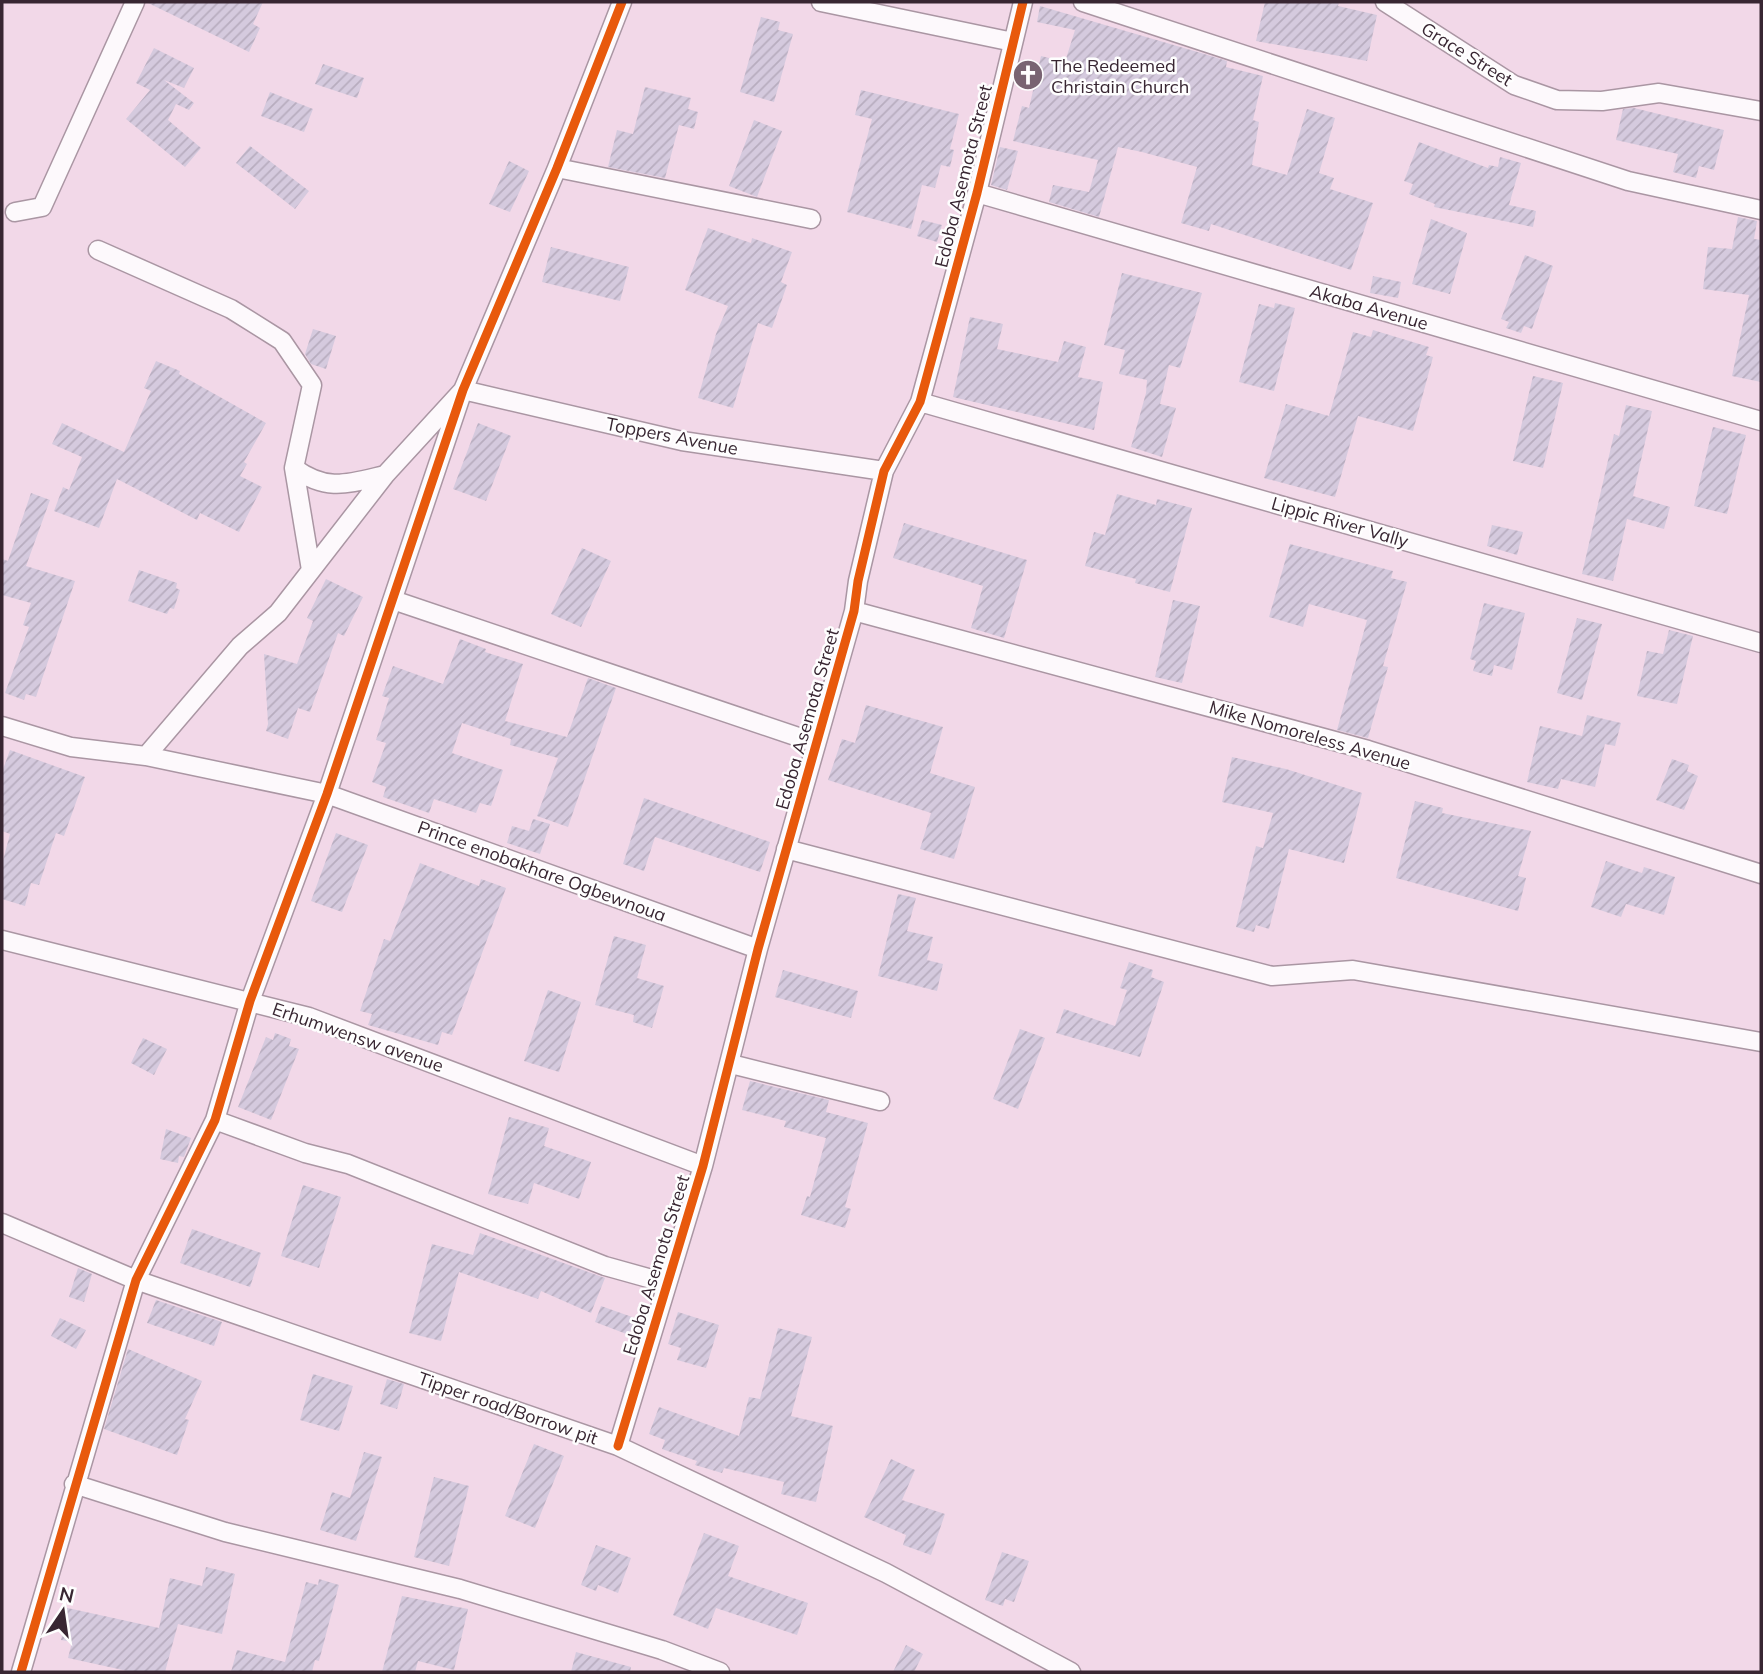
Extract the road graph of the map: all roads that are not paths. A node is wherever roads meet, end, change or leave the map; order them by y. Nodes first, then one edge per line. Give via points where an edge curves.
1 (135, 2) edge
2 (622, 2) edge
3 (821, 2) edge
4 (1023, 2) edge
5 (1083, 2) edge
6 (1385, 2) edge
7 (1013, 43) junction
8 (1761, 111) edge
9 (558, 168) junction
10 (977, 193) junction
11 (1761, 210) edge
12 (15, 212) dead end
13 (811, 219) dead end
14 (98, 250) dead end
15 (463, 390) junction
16 (920, 402) junction
17 (1761, 421) edge
18 (294, 468) junction
19 (884, 471) junction
20 (385, 475) junction
21 (311, 570) junction
22 (393, 600) junction
23 (854, 611) junction
24 (1761, 643) edge
25 (2, 726) edge
26 (816, 743) junction
27 (146, 756) junction
28 (327, 794) junction
29 (786, 849) junction
30 (1761, 874) edge
31 (2, 940) edge
32 (758, 948) junction
33 (250, 1001) junction
34 (1761, 1042) edge
35 (731, 1064) junction
36 (880, 1101) dead end
37 (215, 1121) junction
38 (703, 1166) junction
39 (2, 1223) edge
40 (136, 1280) junction
41 (666, 1283) junction
42 (618, 1446) junction
43 (74, 1484) junction
44 (21, 1672) edge
45 (720, 1672) edge
46 (1071, 1672) edge

1 - 12 street via 42,207
2 - 9 street
3 - 7 street
4 - 7 street, Edoba Asemota Street
5 - 11 street via 1628,181
6 - 8 street, Grace Street via 1514,85 1557,100 1602,101 1659,93
7 - 10 street, Edoba Asemota Street
9 - 13 street
9 - 15 street
10 - 16 street, Edoba Asemota Street
10 - 17 street, Akaba Avenue
14 - 18 street via 231,309 282,341 312,385
15 - 19 street, Toppers Avenue via 682,441
15 - 20 street
15 - 22 street
16 - 19 street, Edoba Asemota Street
16 - 24 street, Lippic River Vally
18 - 20 street via 314,482 348,483
18 - 21 street
19 - 23 street, Edoba Asemota Street
20 - 21 street
21 - 27 street via 278,613 240,646
22 - 26 street
22 - 28 street
23 - 26 street, Edoba Asemota Street
23 - 30 street, Mike Nomoreless Avenue via 1368,750
25 - 27 street, Prince enobakhare Ogbewnoua via 71,747
26 - 29 street, Edoba Asemota Street
27 - 28 street, Prince enobakhare Ogbewnoua
28 - 32 street, Prince enobakhare Ogbewnoua
28 - 33 street
29 - 32 street, Edoba Asemota Street
29 - 34 street via 1272,976 1353,970
31 - 33 street, Erhumwensw avenue
32 - 35 street, Edoba Asemota Street
33 - 37 street
33 - 38 street, Erhumwensw avenue via 321,1021
35 - 36 street
35 - 38 street, Edoba Asemota Street
37 - 40 street
37 - 41 street via 348,1164 605,1266
38 - 41 street, Edoba Asemota Street
39 - 40 street, Tipper road/Borrow pit
40 - 42 street, Tipper road/Borrow pit
40 - 43 street
41 - 42 street, Edoba Asemota Street
42 - 46 street, Tipper road/Borrow pit via 886,1573
43 - 44 street
43 - 45 street via 225,1532 460,1589

